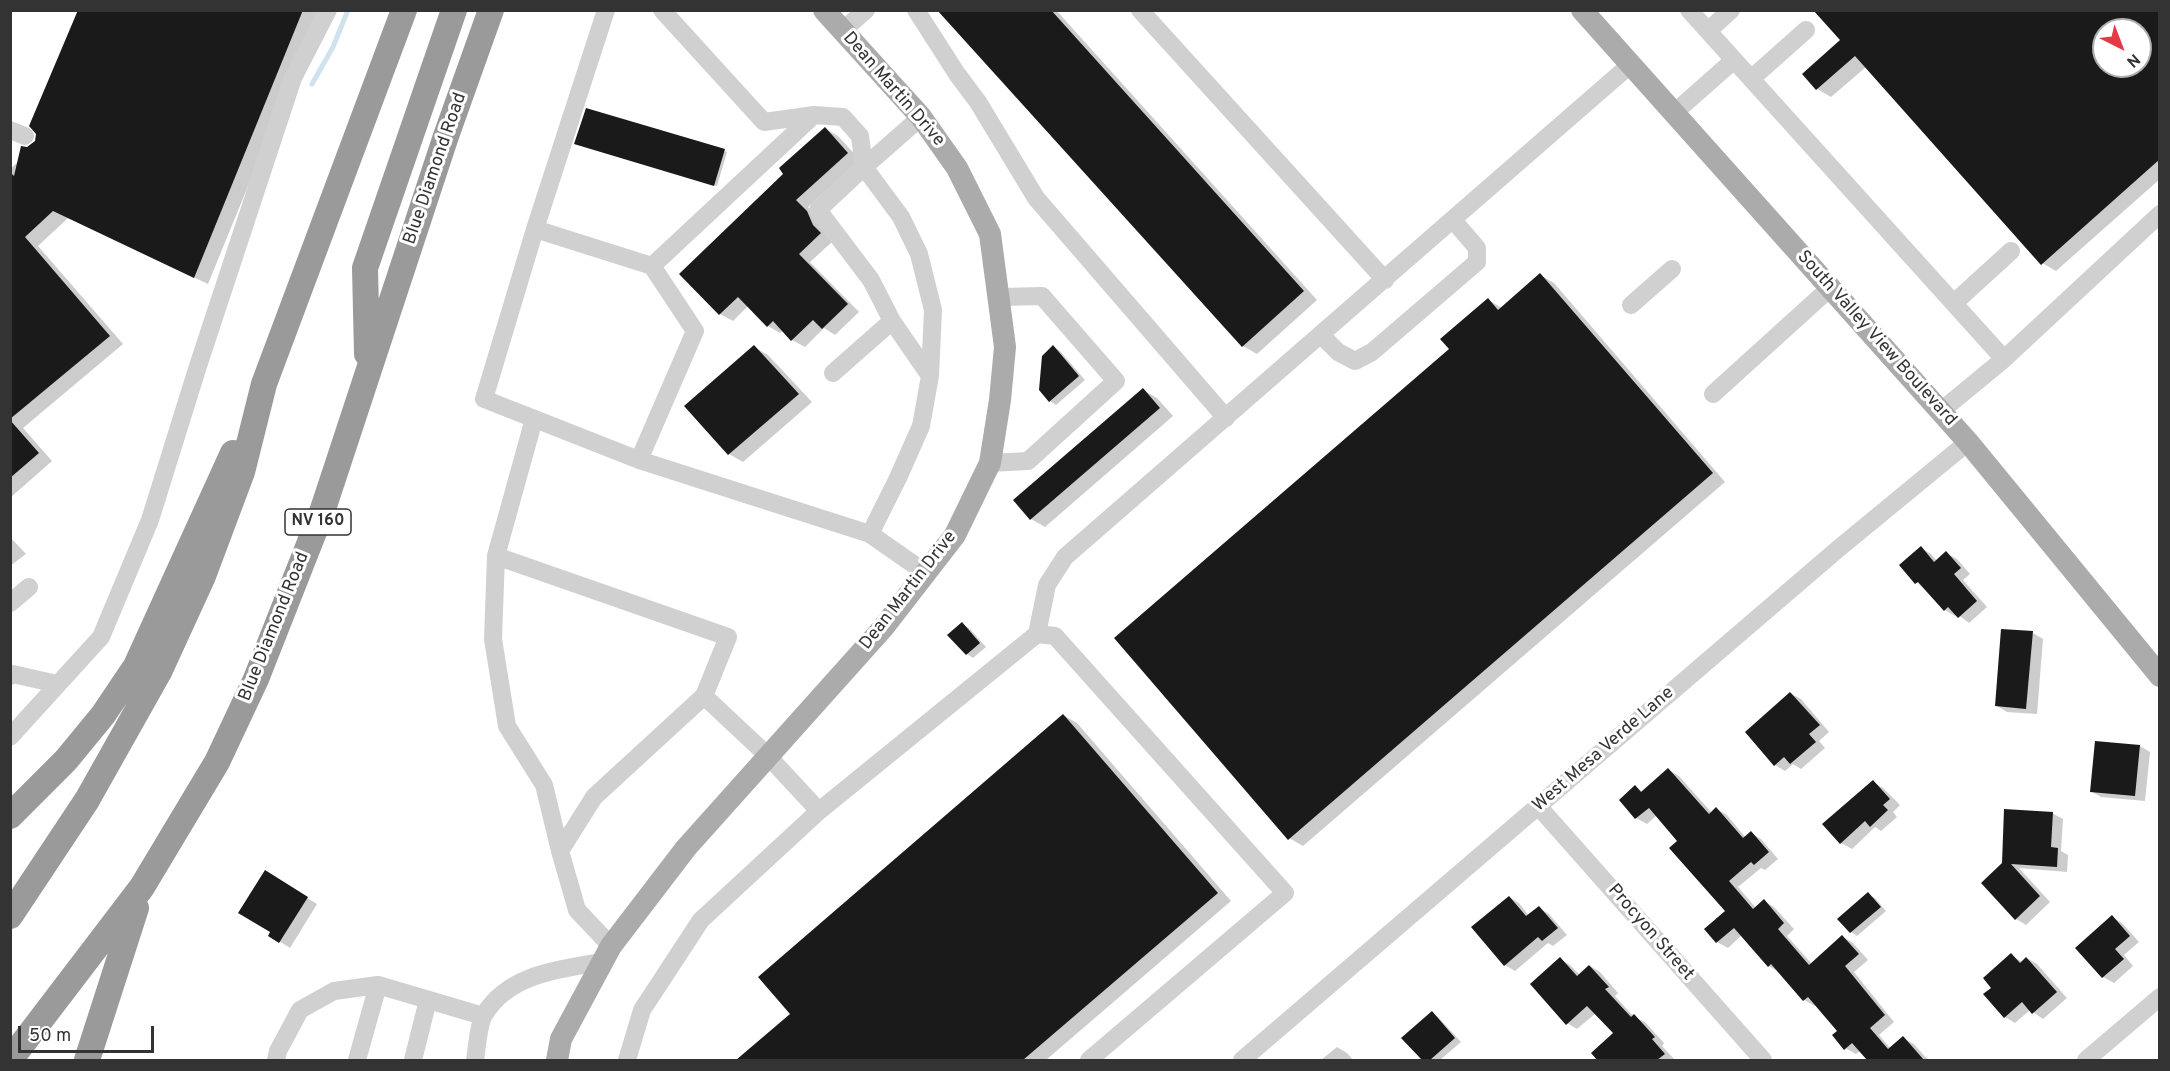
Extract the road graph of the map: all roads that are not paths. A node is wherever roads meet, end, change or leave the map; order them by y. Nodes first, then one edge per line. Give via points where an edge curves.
1 (328, 10) edge
2 (404, 10) edge
3 (454, 10) edge
4 (491, 10) edge
5 (606, 10) edge
6 (662, 10) edge
7 (824, 10) edge
8 (866, 10) edge
9 (916, 10) edge
10 (1140, 10) edge
11 (1582, 10) edge
12 (1689, 10) edge
13 (1731, 10) edge
14 (1806, 30) dead end
15 (842, 31) junction
16 (1708, 31) junction
17 (1734, 60) junction
18 (1630, 64) junction
19 (1751, 79) junction
20 (1674, 113) junction
21 (814, 116) junction
22 (921, 117) junction
23 (864, 167) junction
24 (2160, 214) edge
25 (1453, 220) junction
26 (535, 229) junction
27 (2011, 251) dead end
28 (652, 266) junction
29 (1672, 269) dead end
30 (1385, 280) junction
31 (1830, 288) junction
32 (1000, 297) junction
33 (1954, 303) junction
34 (1631, 305) dead end
35 (892, 321) junction
36 (1321, 335) junction
37 (2004, 359) junction
38 (368, 373) junction
39 (833, 373) dead end
40 (930, 376) junction
41 (264, 384) junction
42 (1713, 394) dead end
43 (1941, 411) junction
44 (1226, 418) junction
45 (534, 419) junction
46 (1968, 442) junction
47 (639, 460) junction
48 (990, 463) junction
49 (870, 534) junction
50 (496, 556) junction
51 (926, 573) junction
52 (28, 587) dead end
53 (10, 603) edge
54 (1037, 634) junction
55 (11, 674) edge
56 (2160, 676) edge
57 (57, 684) junction
58 (704, 696) junction
59 (10, 736) edge
60 (768, 756) junction
61 (1538, 806) junction
62 (819, 811) junction
63 (10, 816) edge
64 (560, 852) junction
65 (142, 887) junction
66 (10, 916) edge
67 (607, 954) junction
68 (378, 985) junction
69 (2160, 997) edge
70 (428, 1000) junction
71 (483, 1016) junction
72 (10, 1060) edge
73 (87, 1060) edge
74 (276, 1060) edge
75 (357, 1060) edge
76 (413, 1060) edge
77 (475, 1060) edge
78 (557, 1060) edge
79 (627, 1060) edge
80 (1089, 1060) edge
81 (1242, 1060) edge
82 (1763, 1060) edge
83 (2086, 1060) edge

1 - 57 street via 293,78 150,520 101,637
2 - 41 highway
3 - 38 highway via 365,268
4 - 38 highway, Blue Diamond Road / NV 160
5 - 26 street
6 - 21 street via 764,122
7 - 15 main road, Dean Martin Drive
8 - 15 street
9 - 44 street via 1036,198
10 - 30 street
11 - 18 main road, South Valley View Boulevard
12 - 16 street
13 - 16 street
14 - 19 street
15 - 22 main road, Dean Martin Drive
16 - 17 street
17 - 19 street
17 - 20 street
18 - 20 main road, South Valley View Boulevard
18 - 25 street
19 - 33 street
20 - 31 main road, South Valley View Boulevard
21 - 23 street via 843,117 860,136
21 - 28 street
22 - 23 street
22 - 32 main road, Dean Martin Drive via 957,168 990,234
23 - 35 street via 818,210 871,280
23 - 40 street via 901,217 919,254 933,310
24 - 37 street
25 - 30 street
25 - 36 street via 1477,248 1477,262 1372,352 1355,361 1338,352
26 - 28 street
26 - 45 street via 484,399
27 - 33 street
28 - 47 street via 695,331
29 - 34 street
30 - 36 street
31 - 42 street
31 - 43 main road, South Valley View Boulevard
32 - 48 main road, Dean Martin Drive via 1005,347
32 - 48 street via 1042,296 1116,381 1028,461
33 - 37 street
35 - 39 street
35 - 40 street
36 - 44 street
37 - 43 street
38 - 65 highway, Blue Diamond Road / NV 160 via 323,509 256,679 217,762
40 - 49 street via 921,426
41 - 63 highway via 136,666 66,759
41 - 66 highway via 242,472 203,576 159,672 87,800
43 - 46 main road, South Valley View Boulevard
44 - 54 street via 1065,557 1047,585
45 - 47 street
45 - 50 street
46 - 56 main road, South Valley View Boulevard
46 - 61 street, West Mesa Verde Lane
47 - 49 street
48 - 51 main road, Dean Martin Drive via 955,536
49 - 51 street
50 - 58 street via 728,638
50 - 64 street via 493,639 507,726 544,785
51 - 60 main road, Dean Martin Drive via 883,628
52 - 53 street
54 - 62 street
54 - 80 street via 1055,636 1285,893
55 - 57 street
57 - 59 street
58 - 60 street
58 - 64 street via 594,797
60 - 62 street
60 - 67 main road, Dean Martin Drive via 686,848
61 - 81 street, West Mesa Verde Lane
61 - 82 street, Procyon Street
62 - 79 street via 701,920 642,1010
64 - 67 street via 578,910
65 - 72 highway, Blue Diamond Road / NV 160
65 - 73 highway
67 - 71 street via 550,970 507,989
67 - 78 main road, Dean Martin Drive via 561,1039
68 - 70 street
68 - 74 street via 334,991 300,1010
68 - 75 street
69 - 83 street
70 - 71 street
70 - 76 street
71 - 77 street

